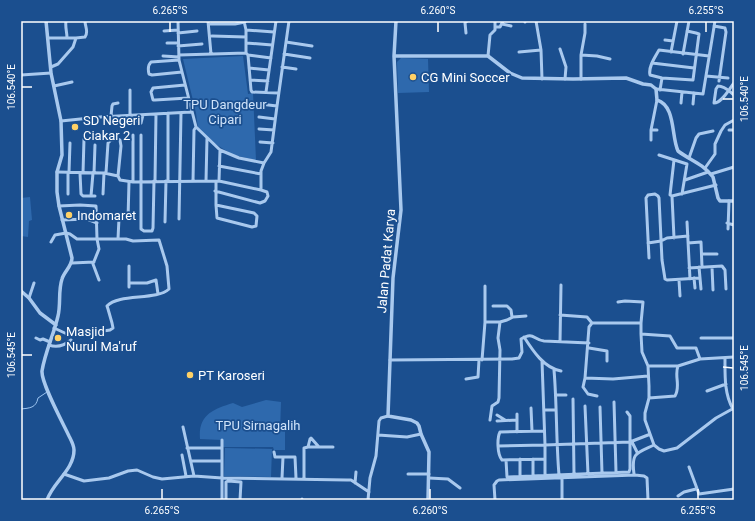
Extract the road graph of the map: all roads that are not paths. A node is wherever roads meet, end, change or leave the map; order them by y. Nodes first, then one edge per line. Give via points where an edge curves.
1 (46, 21) edge
2 (66, 21) edge
3 (85, 21) edge
4 (178, 21) edge
5 (208, 21) edge
6 (276, 21) edge
7 (289, 21) edge
8 (396, 21) edge
9 (467, 21) edge
10 (495, 21) edge
11 (536, 21) edge
12 (677, 21) edge
13 (689, 21) edge
14 (715, 21) edge
15 (244, 22) edge
16 (502, 22) edge
17 (211, 24) dead end
18 (585, 24) dead end
19 (512, 26) dead end
20 (714, 26) junction
21 (495, 27) junction
22 (246, 30) junction
23 (164, 31) dead end
24 (178, 31) junction
25 (197, 31) dead end
26 (687, 31) junction
27 (274, 32) junction
28 (466, 33) dead end
29 (212, 36) dead end
30 (246, 37) junction
31 (48, 38) junction
32 (67, 38) junction
33 (76, 38) junction
34 (665, 40) dead end
35 (673, 41) junction
36 (286, 42) junction
37 (167, 43) dead end
38 (246, 43) junction
39 (202, 44) dead end
40 (178, 45) junction
41 (272, 45) junction
42 (312, 46) dead end
43 (560, 48) dead end
44 (541, 50) junction
45 (519, 52) dead end
46 (671, 52) junction
47 (211, 54) junction
48 (247, 54) junction
49 (284, 54) junction
50 (683, 54) junction
51 (695, 54) junction
52 (581, 55) junction
53 (163, 56) dead end
54 (394, 56) junction
55 (488, 56) junction
56 (709, 56) junction
57 (179, 57) junction
58 (271, 58) junction
59 (310, 58) dead end
60 (610, 59) dead end
61 (652, 63) junction
62 (51, 67) junction
63 (282, 67) junction
64 (249, 68) junction
65 (694, 68) junction
66 (296, 69) dead end
67 (269, 70) junction
68 (182, 72) junction
69 (51, 73) junction
70 (21, 76) edge
71 (706, 76) junction
72 (719, 77) junction
73 (662, 78) junction
74 (728, 78) dead end
75 (542, 79) junction
76 (565, 79) junction
77 (581, 79) junction
78 (250, 80) junction
79 (268, 81) junction
80 (719, 81) dead end
81 (72, 82) dead end
82 (734, 83) edge
83 (185, 85) junction
84 (54, 86) junction
85 (658, 89) junction
86 (130, 90) dead end
87 (728, 90) junction
88 (266, 92) junction
89 (682, 92) junction
90 (278, 93) junction
91 (694, 94) junction
92 (734, 95) edge
93 (188, 98) junction
94 (657, 100) junction
95 (681, 103) dead end
96 (118, 104) dead end
97 (260, 104) dead end
98 (693, 104) dead end
99 (276, 106) junction
100 (191, 112) junction
101 (168, 113) junction
102 (181, 113) junction
103 (156, 114) junction
104 (130, 115) junction
105 (143, 115) junction
106 (111, 116) junction
107 (259, 117) dead end
108 (275, 119) junction
109 (135, 120) dead end
110 (734, 120) edge
111 (61, 121) junction
112 (196, 127) junction
113 (259, 129) dead end
114 (274, 130) junction
115 (650, 130) junction
116 (657, 130) dead end
117 (729, 130) dead end
118 (734, 130) edge
119 (712, 131) dead end
120 (133, 135) dead end
121 (141, 136) dead end
122 (207, 138) junction
123 (84, 139) dead end
124 (652, 140) dead end
125 (260, 142) dead end
126 (70, 143) dead end
127 (272, 143) junction
128 (95, 145) dead end
129 (220, 150) junction
130 (659, 155) dead end
131 (690, 158) junction
132 (674, 160) junction
133 (264, 163) junction
134 (219, 166) junction
135 (734, 167) edge
136 (705, 168) junction
137 (57, 172) junction
138 (68, 172) junction
139 (81, 173) junction
140 (93, 173) junction
141 (105, 173) junction
142 (710, 173) junction
143 (261, 174) junction
144 (118, 176) junction
145 (684, 180) junction
146 (155, 181) junction
147 (167, 181) junction
148 (180, 181) junction
149 (192, 181) junction
150 (206, 181) junction
151 (217, 181) junction
152 (131, 182) junction
153 (141, 182) junction
154 (716, 185) junction
155 (261, 190) junction
156 (215, 191) junction
157 (68, 194) dead end
158 (103, 194) dead end
159 (682, 194) junction
160 (672, 196) junction
161 (729, 201) junction
162 (734, 201) edge
163 (216, 205) junction
164 (59, 206) junction
165 (97, 217) junction
166 (119, 218) junction
167 (179, 219) dead end
168 (62, 220) junction
169 (166, 222) dead end
170 (687, 222) dead end
171 (97, 223) junction
172 (727, 223) junction
173 (734, 225) edge
174 (728, 229) dead end
175 (66, 233) junction
176 (688, 236) junction
177 (674, 238) junction
178 (97, 239) junction
179 (118, 239) junction
180 (661, 241) junction
181 (51, 242) dead end
182 (648, 243) junction
183 (688, 243) junction
184 (702, 254) junction
185 (717, 254) dead end
186 (649, 258) dead end
187 (94, 262) junction
188 (72, 263) junction
189 (129, 266) dead end
190 (701, 267) junction
191 (712, 267) junction
192 (689, 268) junction
193 (694, 278) junction
194 (700, 278) junction
195 (690, 279) junction
196 (99, 280) dead end
197 (679, 280) junction
198 (34, 283) dead end
199 (561, 285) dead end
200 (485, 286) dead end
201 (695, 288) dead end
202 (701, 289) dead end
203 (726, 289) dead end
204 (21, 290) edge
205 (713, 290) dead end
206 (158, 294) junction
207 (680, 296) dead end
208 (29, 298) junction
209 (618, 302) dead end
210 (493, 306) dead end
211 (560, 315) junction
212 (526, 316) dead end
213 (512, 317) junction
214 (485, 322) junction
215 (500, 322) junction
216 (642, 322) junction
217 (592, 323) junction
218 (55, 326) junction
219 (641, 334) junction
220 (524, 337) junction
221 (36, 338) dead end
222 (701, 338) dead end
223 (734, 338) edge
224 (71, 340) dead end
225 (560, 342) junction
226 (50, 344) junction
227 (589, 344) junction
228 (589, 348) junction
229 (734, 357) edge
230 (725, 358) junction
231 (700, 359) junction
232 (390, 360) junction
233 (481, 360) junction
234 (500, 360) junction
235 (542, 360) junction
236 (607, 361) dead end
237 (648, 366) junction
238 (678, 366) junction
239 (554, 370) junction
240 (561, 371) dead end
241 (648, 376) junction
242 (586, 378) junction
243 (466, 379) dead end
244 (726, 384) junction
245 (707, 391) dead end
246 (556, 395) junction
247 (566, 395) dead end
248 (597, 396) dead end
249 (649, 398) junction
250 (572, 399) dead end
251 (614, 402) dead end
252 (585, 406) dead end
253 (531, 408) dead end
254 (600, 408) dead end
255 (734, 409) edge
256 (544, 410) junction
257 (556, 410) junction
258 (627, 412) dead end
259 (516, 414) dead end
260 (498, 415) dead end
261 (388, 416) junction
262 (490, 420) dead end
263 (505, 420) junction
264 (517, 420) junction
265 (497, 421) dead end
266 (182, 427) dead end
267 (532, 431) junction
268 (544, 431) junction
269 (517, 432) junction
270 (421, 434) junction
271 (378, 435) junction
272 (648, 435) dead end
273 (222, 440) dead end
274 (616, 442) junction
275 (631, 442) junction
276 (587, 443) junction
277 (602, 443) junction
278 (557, 444) junction
279 (572, 444) junction
280 (544, 445) junction
281 (654, 445) junction
282 (498, 446) junction
283 (308, 447) junction
284 (319, 447) junction
285 (333, 447) dead end
286 (187, 448) junction
287 (222, 448) junction
288 (274, 452) dead end
289 (637, 452) junction
290 (182, 455) dead end
291 (283, 457) junction
292 (520, 459) junction
293 (533, 459) junction
294 (545, 459) junction
295 (506, 460) junction
296 (191, 461) junction
297 (221, 461) junction
298 (689, 467) dead end
299 (356, 472) dead end
300 (616, 472) junction
301 (602, 473) junction
302 (64, 474) junction
303 (408, 474) dead end
304 (574, 474) junction
305 (588, 474) junction
306 (559, 475) junction
307 (186, 476) junction
308 (194, 476) junction
309 (429, 476) junction
310 (545, 476) junction
311 (635, 476) junction
312 (520, 477) junction
313 (533, 477) junction
314 (222, 478) junction
315 (241, 478) junction
316 (282, 478) junction
317 (296, 478) junction
318 (304, 478) junction
319 (562, 478) junction
320 (241, 482) junction
321 (356, 483) junction
322 (460, 488) dead end
323 (734, 488) edge
324 (696, 489) junction
325 (369, 492) junction
326 (699, 494) junction
327 (678, 496) dead end
328 (47, 500) edge
329 (222, 500) edge
330 (226, 500) edge
331 (240, 500) edge
332 (368, 500) edge
333 (428, 500) edge
334 (496, 500) edge
335 (562, 500) edge
336 (648, 500) edge
337 (699, 500) edge

1 - 31 street
2 - 32 street
3 - 33 street via 85,37
4 - 24 street
5 - 47 street
6 - 27 street
7 - 36 street
8 - 54 street, Jalan Padat Karya
9 - 28 street
10 - 21 street
11 - 44 street
12 - 35 street
13 - 26 street
14 - 20 street
15 - 17 street
15 - 22 street
16 - 19 street
16 - 21 street via 500,28
18 - 52 street
20 - 56 street
20 - 72 street via 725,28 726,32
21 - 55 street via 490,35
22 - 27 street
22 - 30 street
23 - 24 street
24 - 25 street
24 - 40 street
26 - 50 street
26 - 51 street via 699,34
27 - 41 street
29 - 30 street
30 - 38 street
31 - 32 street
31 - 62 street
32 - 33 street
33 - 62 street via 73,47 58,64
34 - 35 street
35 - 46 street
36 - 42 street
36 - 49 street
37 - 40 street
38 - 41 street
38 - 48 street
39 - 40 street
40 - 57 street
41 - 58 street
43 - 76 street via 566,67
44 - 45 street
44 - 75 street
46 - 50 street
46 - 61 street via 659,50
47 - 48 street
47 - 57 street
48 - 58 street
48 - 64 street
49 - 59 street
49 - 63 street
50 - 51 street
51 - 56 street
51 - 65 street
52 - 60 street
52 - 77 street
53 - 57 street
54 - 55 street
54 - 232 street, Jalan Padat Karya via 401,210 393,278
55 - 75 street via 514,75
56 - 71 street
57 - 68 street
57 - 68 street via 151,62 148,72 152,75
58 - 67 street
61 - 65 street
61 - 73 street via 650,75
62 - 69 street
63 - 66 street
63 - 90 street
64 - 67 street
64 - 78 street
65 - 73 street via 692,82
67 - 79 street
68 - 83 street
69 - 70 street
69 - 84 street
71 - 72 street
71 - 91 street via 704,94
72 - 74 street
72 - 80 street
73 - 85 street
75 - 76 street
76 - 77 street
77 - 85 street via 626,78
78 - 79 street
78 - 88 street via 252,92
79 - 88 street
81 - 84 street
82 - 87 street
83 - 93 street
83 - 93 street via 153,88 152,97 154,100
84 - 111 street
85 - 89 street
85 - 94 street
86 - 104 street
87 - 87 street via 723,86 716,87 714,103 719,102
87 - 92 street
88 - 90 street
89 - 91 street
89 - 95 street
90 - 99 street
91 - 98 street
93 - 100 street
94 - 115 street
94 - 131 street via 667,108 678,151
96 - 106 street via 113,104
97 - 99 street
99 - 108 street
100 - 102 street
100 - 112 street
101 - 102 street
101 - 103 street
101 - 147 street
102 - 148 street
103 - 105 street
103 - 146 street
104 - 105 street
104 - 106 street
105 - 109 street via 141,123
106 - 111 street
107 - 108 street
108 - 114 street
110 - 136 street via 724,125 715,144 715,154
111 - 137 street via 62,155
112 - 122 street
112 - 149 street
113 - 114 street
114 - 127 street
115 - 116 street
115 - 124 street
117 - 118 street
119 - 131 street via 699,134
120 - 152 street
121 - 153 street
122 - 129 street
122 - 150 street
123 - 139 street
125 - 127 street
126 - 138 street
127 - 133 street via 271,152
128 - 140 street
129 - 133 street via 239,158
129 - 134 street
130 - 132 street
131 - 136 street
132 - 145 street via 686,164
132 - 160 street via 670,195
133 - 143 street
134 - 143 street
134 - 151 street
135 - 142 street
136 - 142 street
137 - 138 street
137 - 164 street
138 - 139 street
138 - 157 street
139 - 140 street
139 - 140 street via 83,196 93,196
140 - 141 street
141 - 144 street
141 - 144 street via 108,143 118,139
141 - 158 street
142 - 145 street
142 - 154 street
143 - 155 street
144 - 152 street via 120,180
145 - 159 street
146 - 147 street
146 - 153 street
146 - 153 street via 153,228 150,231 141,229
147 - 148 street
147 - 169 street
148 - 149 street
148 - 167 street
149 - 150 street
150 - 151 street
151 - 155 street
151 - 156 street
152 - 153 street
152 - 166 street via 126,218
154 - 159 street
154 - 161 street via 720,201
155 - 156 street via 268,194 262,203
156 - 163 street
159 - 160 street
160 - 177 street
161 - 162 street
161 - 172 street
163 - 163 street via 218,219 256,226 257,216 254,213
164 - 165 street via 96,206
164 - 168 street
165 - 166 street
165 - 171 street
166 - 179 street
168 - 171 street via 87,219
168 - 175 street
170 - 176 street
171 - 178 street
172 - 173 street
172 - 174 street
175 - 178 street via 77,239
175 - 181 street via 55,235
175 - 188 street
176 - 177 street
176 - 183 street
177 - 180 street
178 - 179 street
178 - 187 street via 100,249
179 - 206 street via 159,240 167,266 169,289
180 - 182 street
180 - 182 street via 659,198 655,194 646,198
180 - 197 street via 665,279
182 - 186 street
183 - 184 street via 701,242
183 - 192 street
184 - 185 street
184 - 190 street
187 - 188 street
187 - 196 street
188 - 218 street via 65,270 62,280
189 - 206 street via 129,285 156,280
190 - 191 street
190 - 192 street
190 - 194 street
191 - 203 street via 724,267
191 - 205 street
192 - 195 street
193 - 194 street
193 - 195 street
193 - 201 street
194 - 202 street
195 - 197 street
197 - 207 street
198 - 208 street
199 - 211 street
200 - 214 street
204 - 208 street
206 - 218 street via 108,305 113,325 110,330 67,334
208 - 218 street via 40,313
209 - 216 street via 642,301
210 - 213 street via 507,306
211 - 217 street via 587,317
211 - 225 street
212 - 213 street
213 - 215 street
214 - 215 street
214 - 233 street
215 - 234 street
216 - 217 street
216 - 219 street
217 - 227 street
218 - 226 street
219 - 231 street via 670,336 677,348 696,348
219 - 237 street via 642,352
220 - 225 street via 531,335 540,341
220 - 234 street via 521,339 522,352 519,358
220 - 235 street
221 - 226 street via 43,338
222 - 223 street
224 - 226 street via 63,345
225 - 227 street
226 - 302 street via 42,372 43,381 74,449 72,460
227 - 228 street
228 - 236 street via 607,351
228 - 242 street
229 - 230 street
230 - 231 street
230 - 244 street
231 - 238 street
232 - 233 street
232 - 261 street, Jalan Padat Karya
233 - 234 street
233 - 243 street via 478,377
234 - 262 street via 499,398 492,406
235 - 239 street
235 - 256 street
237 - 238 street
237 - 241 street
238 - 249 street via 678,391 675,396
239 - 240 street
239 - 246 street
241 - 242 street via 613,380
241 - 249 street
242 - 248 street via 583,387 588,394
244 - 245 street
244 - 255 street via 728,401
246 - 247 street
246 - 257 street
249 - 281 street via 645,415
250 - 279 street
251 - 274 street
252 - 276 street
253 - 267 street
254 - 277 street
255 - 281 street via 716,418 677,448 664,451
256 - 257 street
256 - 268 street
257 - 278 street
258 - 275 street via 630,416
259 - 264 street
260 - 263 street
261 - 270 street via 417,423
261 - 271 street via 380,419
263 - 264 street
263 - 265 street
264 - 269 street
266 - 286 street
267 - 268 street
267 - 269 street
268 - 280 street
269 - 282 street via 499,433
270 - 271 street via 407,437
270 - 309 street via 430,452
271 - 325 street
272 - 275 street
273 - 287 street
274 - 275 street
274 - 277 street
274 - 300 street
275 - 289 street
275 - 300 street via 630,472
276 - 277 street
276 - 279 street
276 - 305 street
277 - 301 street
278 - 279 street
278 - 280 street
278 - 306 street
279 - 304 street
280 - 282 street
280 - 294 street
281 - 289 street
282 - 295 street via 500,459
283 - 284 street
283 - 284 street via 311,438
283 - 318 street via 303,451
284 - 285 street
286 - 287 street
286 - 296 street
287 - 297 street
288 - 291 street via 275,457
289 - 311 street via 634,459
290 - 307 street
291 - 316 street
291 - 317 street via 295,457
292 - 293 street
292 - 295 street
292 - 312 street
293 - 294 street
293 - 313 street
294 - 310 street
295 - 312 street via 507,476
296 - 297 street
296 - 308 street
297 - 314 street
298 - 324 street
299 - 321 street
300 - 301 street
301 - 305 street
302 - 307 street via 84,481 109,478 137,470 162,479
302 - 328 street via 51,490
303 - 309 street
304 - 305 street
304 - 306 street
306 - 310 street
307 - 308 street
308 - 314 street
309 - 322 street via 448,479
309 - 333 street
310 - 313 street
311 - 319 street
311 - 336 street via 647,478
312 - 313 street
314 - 315 street
314 - 329 street
315 - 316 street
315 - 320 street
316 - 317 street
317 - 318 street
318 - 321 street via 347,480
319 - 334 street via 496,480
319 - 335 street
320 - 330 street via 226,482
320 - 331 street
321 - 325 street
323 - 326 street
324 - 326 street
324 - 327 street
325 - 332 street
326 - 337 street

